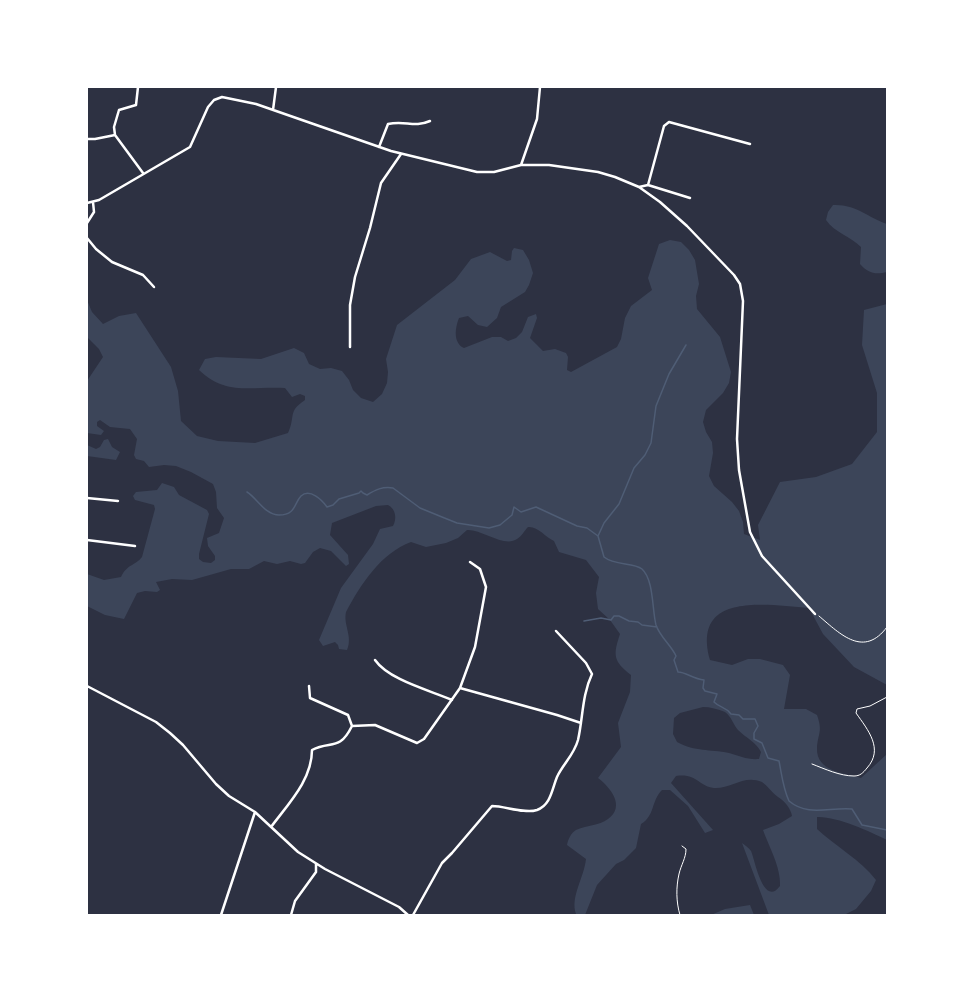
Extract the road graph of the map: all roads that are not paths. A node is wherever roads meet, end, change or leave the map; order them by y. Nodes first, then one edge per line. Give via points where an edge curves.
1 (138, 87) edge
2 (276, 87) edge
3 (540, 87) edge
4 (273, 110) junction
5 (430, 121) dead end
6 (115, 135) junction
7 (87, 139) edge
8 (750, 144) dead end
9 (379, 147) junction
10 (401, 154) junction
11 (521, 166) junction
12 (143, 173) junction
13 (648, 185) junction
14 (639, 188) junction
15 (690, 198) dead end
16 (93, 202) junction
17 (87, 203) edge
18 (87, 223) edge
19 (87, 238) edge
20 (154, 287) dead end
21 (350, 347) dead end
22 (87, 498) edge
23 (118, 501) dead end
24 (87, 540) edge
25 (135, 546) dead end
26 (470, 562) dead end
27 (815, 614) road end
28 (556, 631) dead end
29 (375, 660) dead end
30 (87, 686) edge
31 (310, 686) dead end
32 (460, 688) junction
33 (452, 700) junction
34 (581, 723) junction
35 (352, 726) junction
36 (255, 812) junction
37 (271, 827) junction
38 (316, 864) junction
39 (221, 915) edge
40 (291, 915) edge
41 (408, 915) edge
42 (413, 915) edge

1 - 6 street via 136,105 119,110 114,126
2 - 4 street
3 - 11 street via 537,119
4 - 9 street
4 - 12 street via 222,97 214,100 208,107 190,147
5 - 9 street via 419,126 400,122 388,124
6 - 7 street
6 - 12 street
8 - 13 street via 669,122 664,126
9 - 10 street
10 - 11 street via 477,172 494,172
10 - 21 street via 381,183 355,277 350,306
11 - 14 street via 568,166 598,172
12 - 16 street
13 - 14 street
13 - 15 street
14 - 27 street via 660,202 687,226 740,284 743,301 739,470 750,532 762,556
16 - 17 street
16 - 18 street via 94,212
19 - 20 street via 112,262 143,275
22 - 23 street
24 - 25 street
26 - 32 street via 480,569 486,587 475,647
28 - 34 street via 586,663 592,674 587,683
29 - 33 street via 381,668 395,676
30 - 36 street via 156,722 183,745 229,796
31 - 35 street via 310,698 348,715
32 - 33 street
32 - 34 street
33 - 35 street via 424,739 417,743 375,725
34 - 42 street via 572,756 558,775 547,803 537,810 492,806 442,862
35 - 37 street via 336,745 318,746 312,750 309,770 302,784
36 - 37 street
36 - 39 street
37 - 38 street via 286,844
38 - 40 street via 316,872 295,901
38 - 41 street via 399,907

